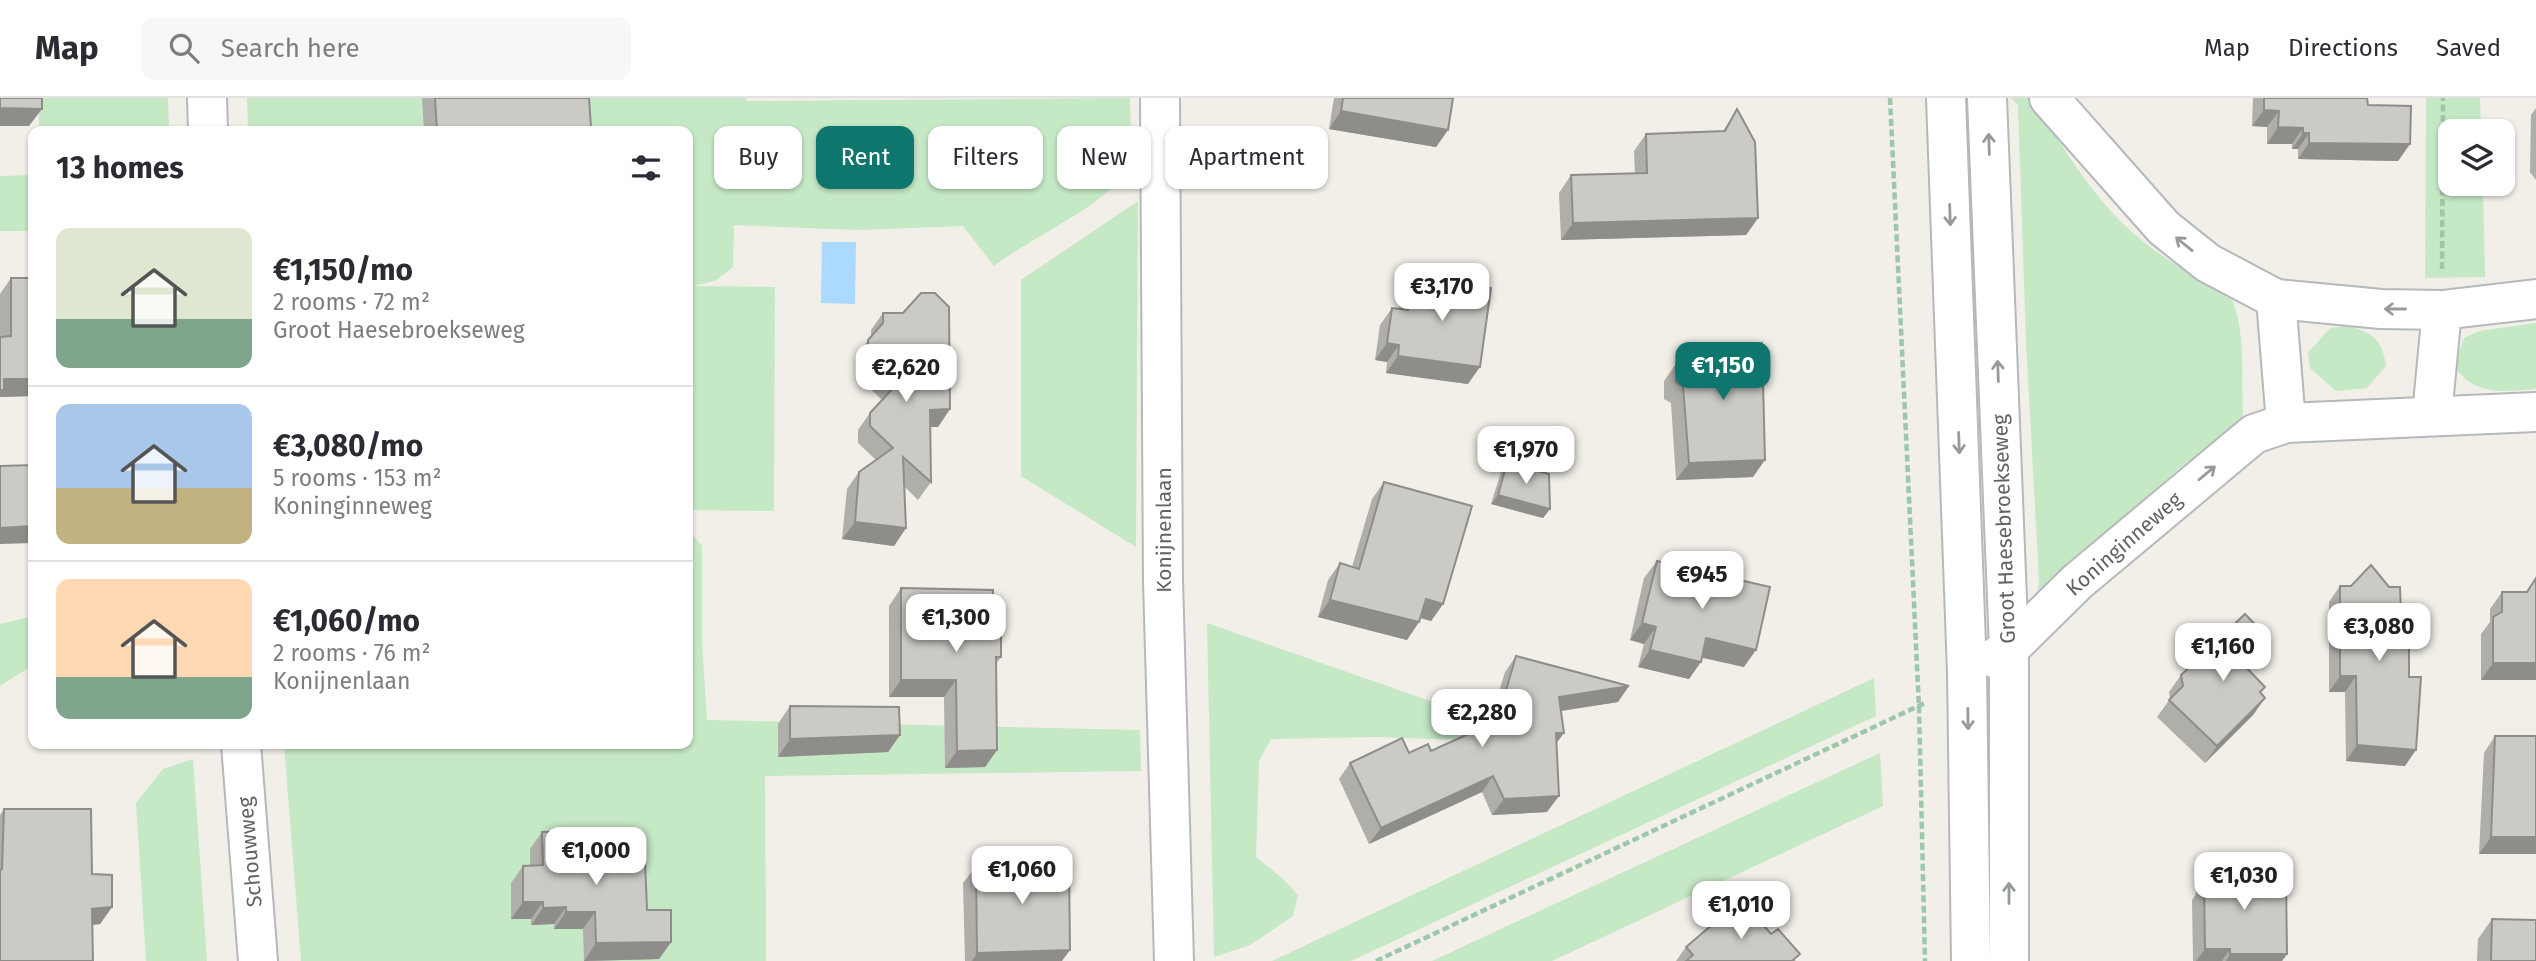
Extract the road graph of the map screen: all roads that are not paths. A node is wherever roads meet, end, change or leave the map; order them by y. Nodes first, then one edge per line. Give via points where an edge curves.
1 (207, 98) edge
2 (1160, 98) edge
3 (1946, 98) edge
4 (1987, 98) edge
5 (2049, 98) edge
6 (208, 126) edge
7 (2276, 299) junction
8 (2536, 299) edge
9 (2442, 310) junction
10 (2432, 415) junction
11 (2531, 415) edge
12 (2286, 424) junction
13 (2009, 649) junction
14 (1967, 672) junction
15 (241, 749) edge
16 (258, 961) edge
17 (1174, 961) edge
18 (1971, 961) edge
19 (2009, 961) edge

1 - 6 street
2 - 17 street, Konijnenlaan via 1163,582
3 -> 14 street, Groot Haesebroekseweg
13 -> 4 street, Groot Haesebroekseweg
7 -> 5 street via 2208,263 2164,228
9 -> 7 street
7 - 12 street
8 - 9 street
9 - 10 street
10 - 11 street, Koninginneweg
10 - 12 street, Koninginneweg
13 -> 12 street, Koninginneweg via 2077,582 2254,434
13 - 14 street, Koninginneweg
19 -> 13 street, Groot Haesebroekseweg
14 -> 18 street, Groot Haesebroekseweg
15 - 16 street, Schouwweg

